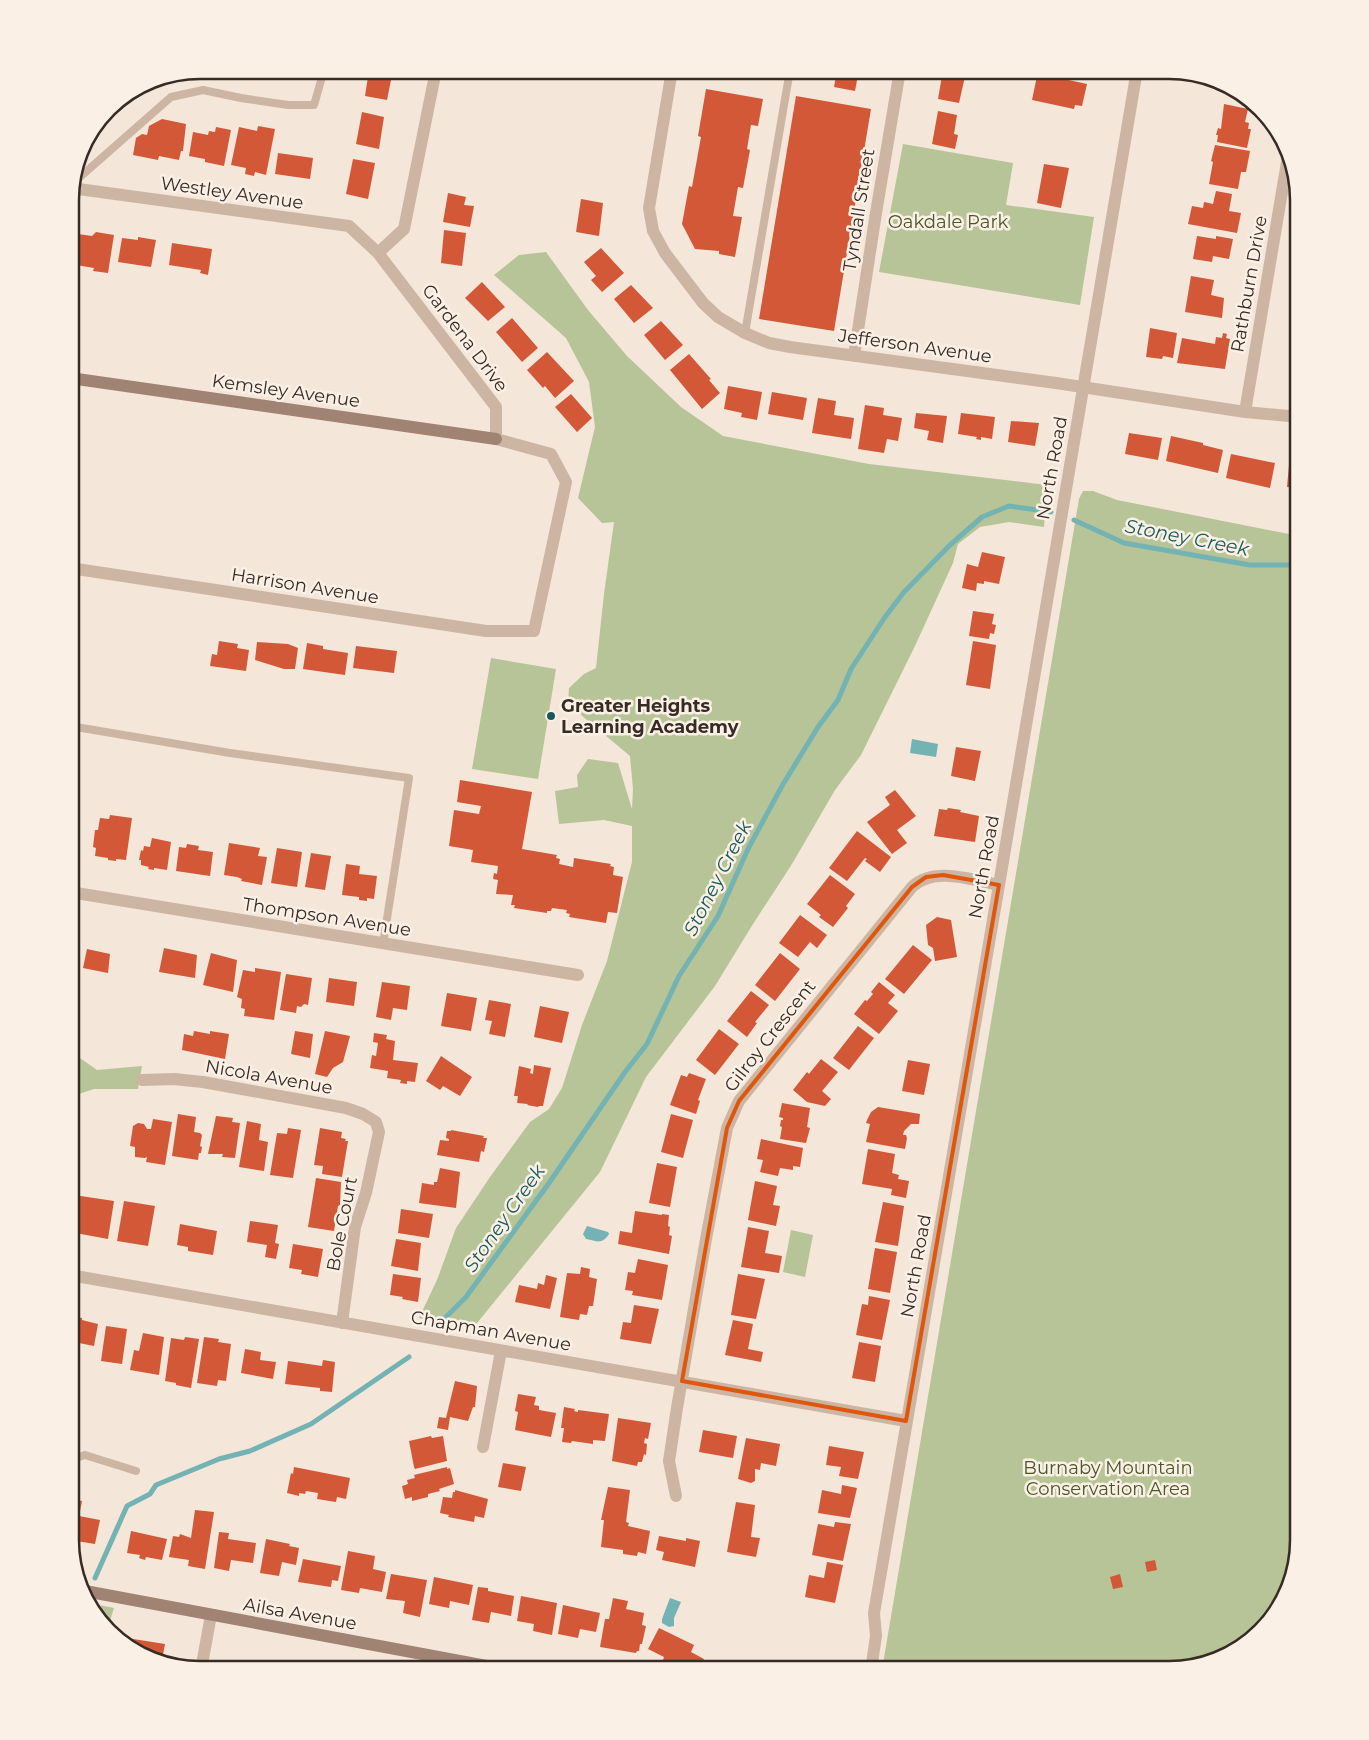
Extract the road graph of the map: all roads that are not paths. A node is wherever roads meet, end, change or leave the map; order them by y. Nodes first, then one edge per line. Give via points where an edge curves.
1 (321, 79) edge
2 (434, 79) edge
3 (670, 79) edge
4 (788, 79) edge
5 (898, 79) edge
6 (1134, 79) edge
7 (1287, 171) edge
8 (82, 175) edge
9 (79, 189) edge
10 (378, 253) junction
11 (745, 333) junction
12 (854, 356) junction
13 (79, 379) edge
14 (1083, 387) junction
15 (1245, 412) junction
16 (1290, 415) edge
17 (496, 439) junction
18 (79, 569) edge
19 (79, 728) edge
20 (999, 885) junction
21 (79, 893) edge
22 (384, 944) junction
23 (578, 976) dead end
24 (142, 1080) dead end
25 (379, 1132) joint
26 (79, 1277) edge
27 (342, 1323) junction
28 (501, 1351) junction
29 (682, 1381) junction
30 (906, 1421) junction
31 (483, 1447) dead end
32 (79, 1457) edge
33 (136, 1471) dead end
34 (676, 1496) dead end
35 (90, 1592) edge
36 (211, 1616) junction
37 (203, 1661) edge
38 (458, 1661) edge
39 (872, 1661) edge

1 - 8 lane via 314,105 288,105 203,90 171,97
2 - 10 street via 404,229
3 - 11 street, Jefferson Avenue via 649,208 653,231 665,254 703,303 718,317
4 - 11 lane
5 - 12 street, Tyndall Street
6 - 14 street, North Road
7 - 15 street, Rathburn Drive
9 - 10 street, Westley Avenue via 349,226
10 - 17 street, Gardena Drive via 496,407
11 - 12 street, Jefferson Avenue via 769,343
12 - 14 street, Jefferson Avenue
13 - 17 street, Kemsley Avenue
14 - 15 street
14 - 20 street, North Road
15 - 16 street
17 - 18 street, Harrison Avenue via 551,454 566,482 534,631 486,631
19 - 22 lane via 409,778
20 - 29 street, Gilroy Crescent via 944,875 919,880 739,1101 727,1128
20 - 30 street, North Road
21 - 22 street, Thompson Avenue
22 - 23 street, Thompson Avenue
24 - 25 street, Nicola Avenue via 203,1082 346,1108 376,1122
25 - 27 street, Bole Court via 355,1227
26 - 27 street, Chapman Avenue
27 - 28 street, Chapman Avenue
28 - 29 street, Chapman Avenue
28 - 31 street
29 - 30 street, Chapman Avenue
29 - 34 street, Gilroy Crescent via 669,1461
30 - 39 street, North Road via 874,1613 876,1636
32 - 33 lane via 85,1455
35 - 36 street, Ailsa Avenue
36 - 37 street
36 - 38 street, Ailsa Avenue

